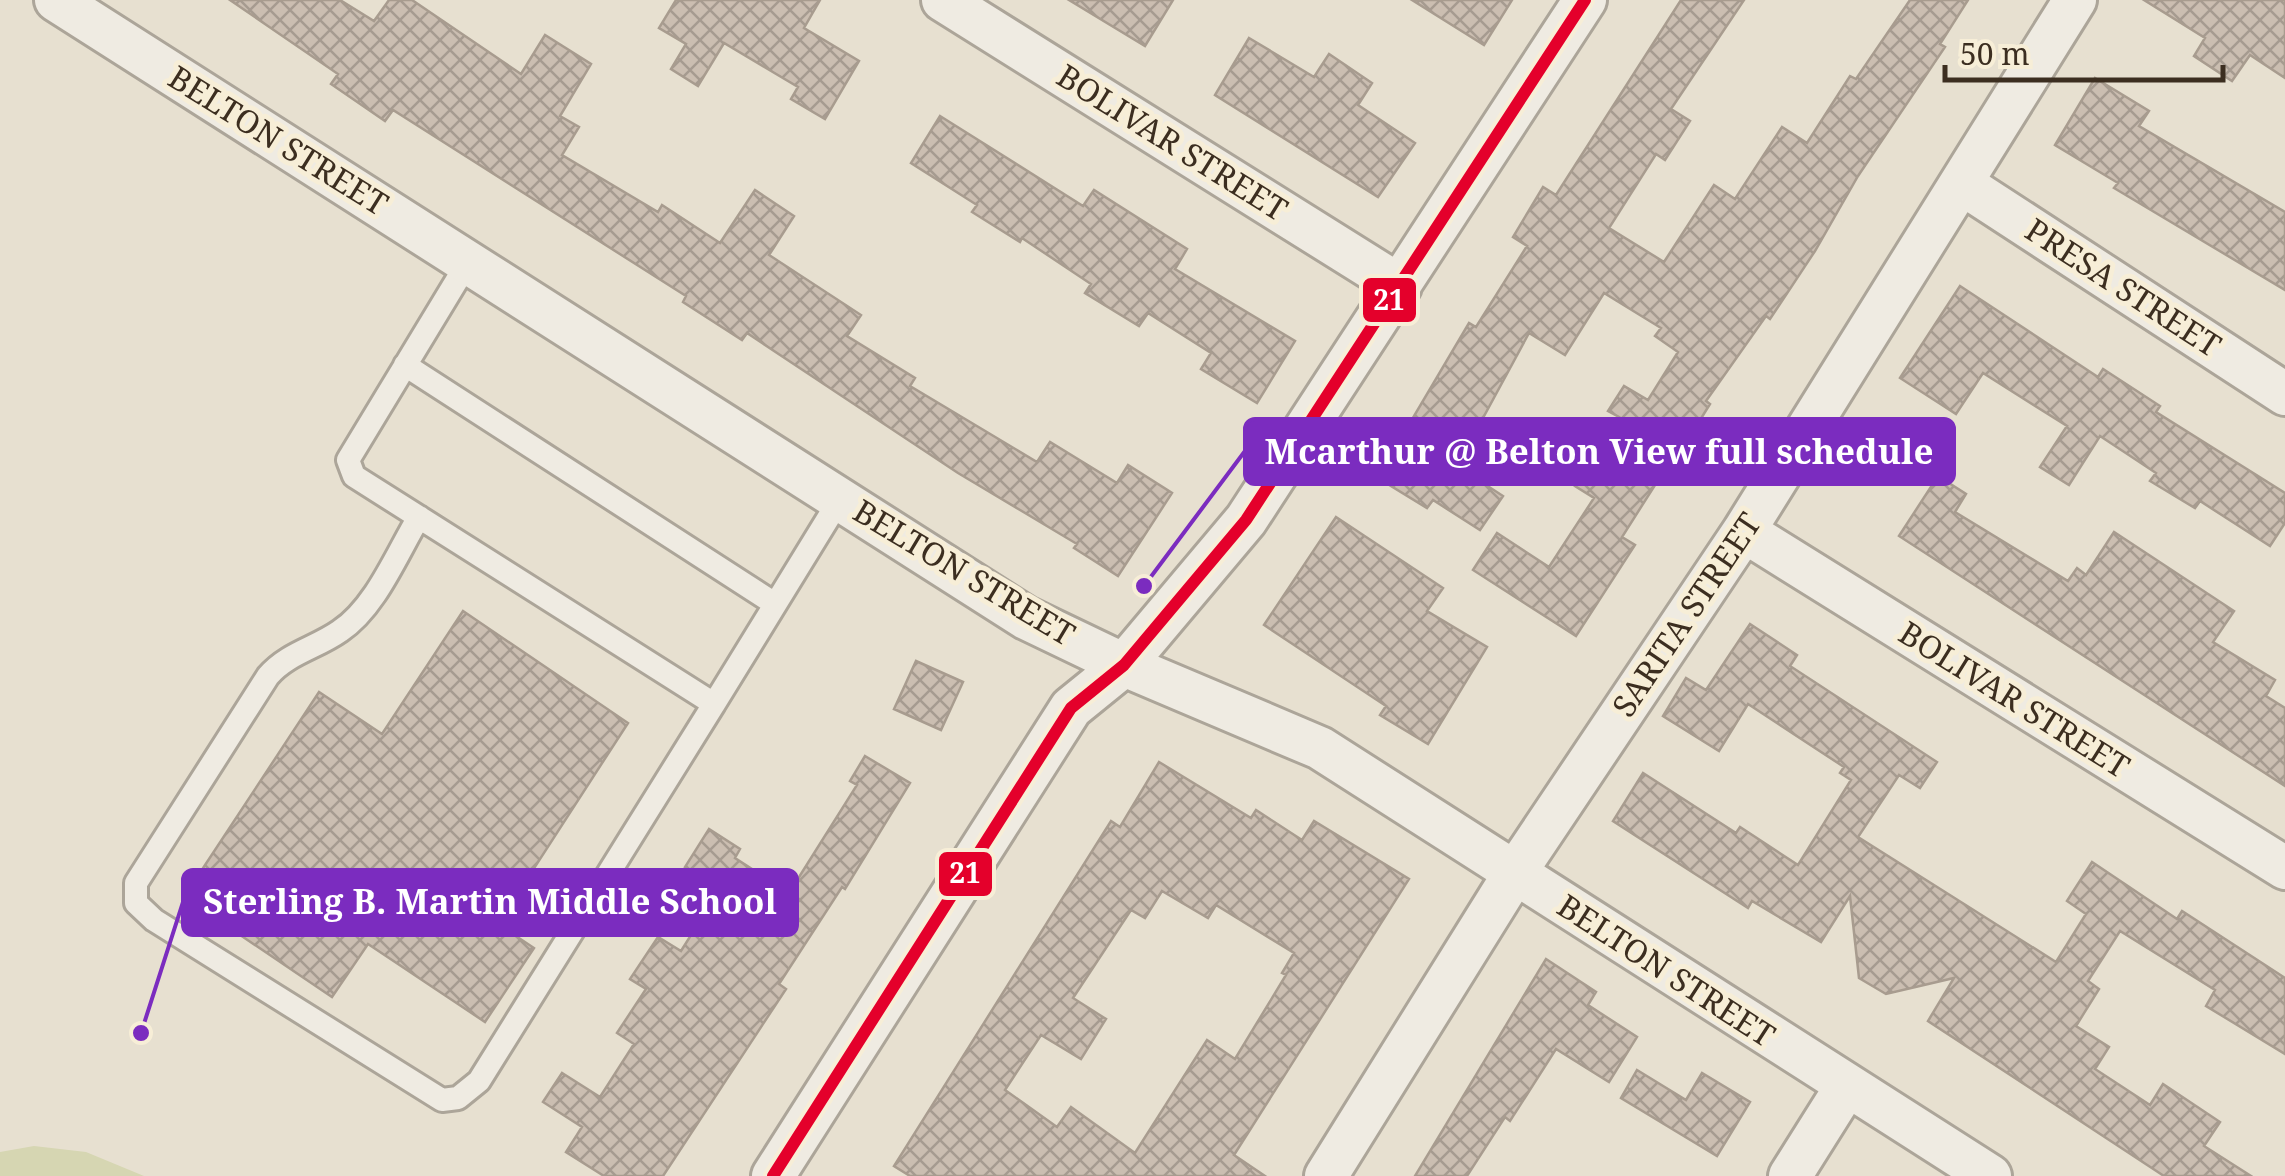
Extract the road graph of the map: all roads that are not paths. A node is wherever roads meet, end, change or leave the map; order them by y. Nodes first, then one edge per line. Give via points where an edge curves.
1 (56, 0) edge
2 (943, 0) edge
3 (1585, 0) edge
4 (2074, 0) edge
5 (1961, 183) junction
6 (468, 262) junction
7 (1400, 286) junction
8 (405, 365) junction
9 (2285, 394) edge
10 (840, 498) junction
11 (419, 517) junction
12 (1744, 531) junction
13 (775, 604) junction
14 (1124, 665) junction
15 (714, 704) junction
16 (2285, 868) edge
17 (1516, 871) junction
18 (1846, 1087) junction
19 (773, 1176) edge
20 (1326, 1176) edge
21 (1790, 1176) edge
22 (1990, 1176) edge

1 - 6 street, BELTON STREET
2 - 7 street, BOLIVAR STREET
3 - 7 street
4 - 5 street, SARITA STREET
5 - 9 street, PRESA STREET
5 - 12 street, SARITA STREET
6 - 8 lane
6 - 10 street, BELTON STREET
7 - 14 street via 1246,520
8 - 11 lane via 348,460 354,476
8 - 13 lane
10 - 13 lane
10 - 14 street, BELTON STREET via 1026,618
11 - 15 lane
11 - 15 lane via 362,610 268,676 136,883 136,903 154,920 442,1100 458,1098 479,1081
12 - 16 street, BOLIVAR STREET
12 - 17 street, SARITA STREET
13 - 15 lane
14 - 17 street, BELTON STREET via 1320,748
14 - 19 street via 1071,708
17 - 18 street, BELTON STREET
17 - 20 street, SARITA STREET
18 - 21 street
18 - 22 street, BELTON STREET

